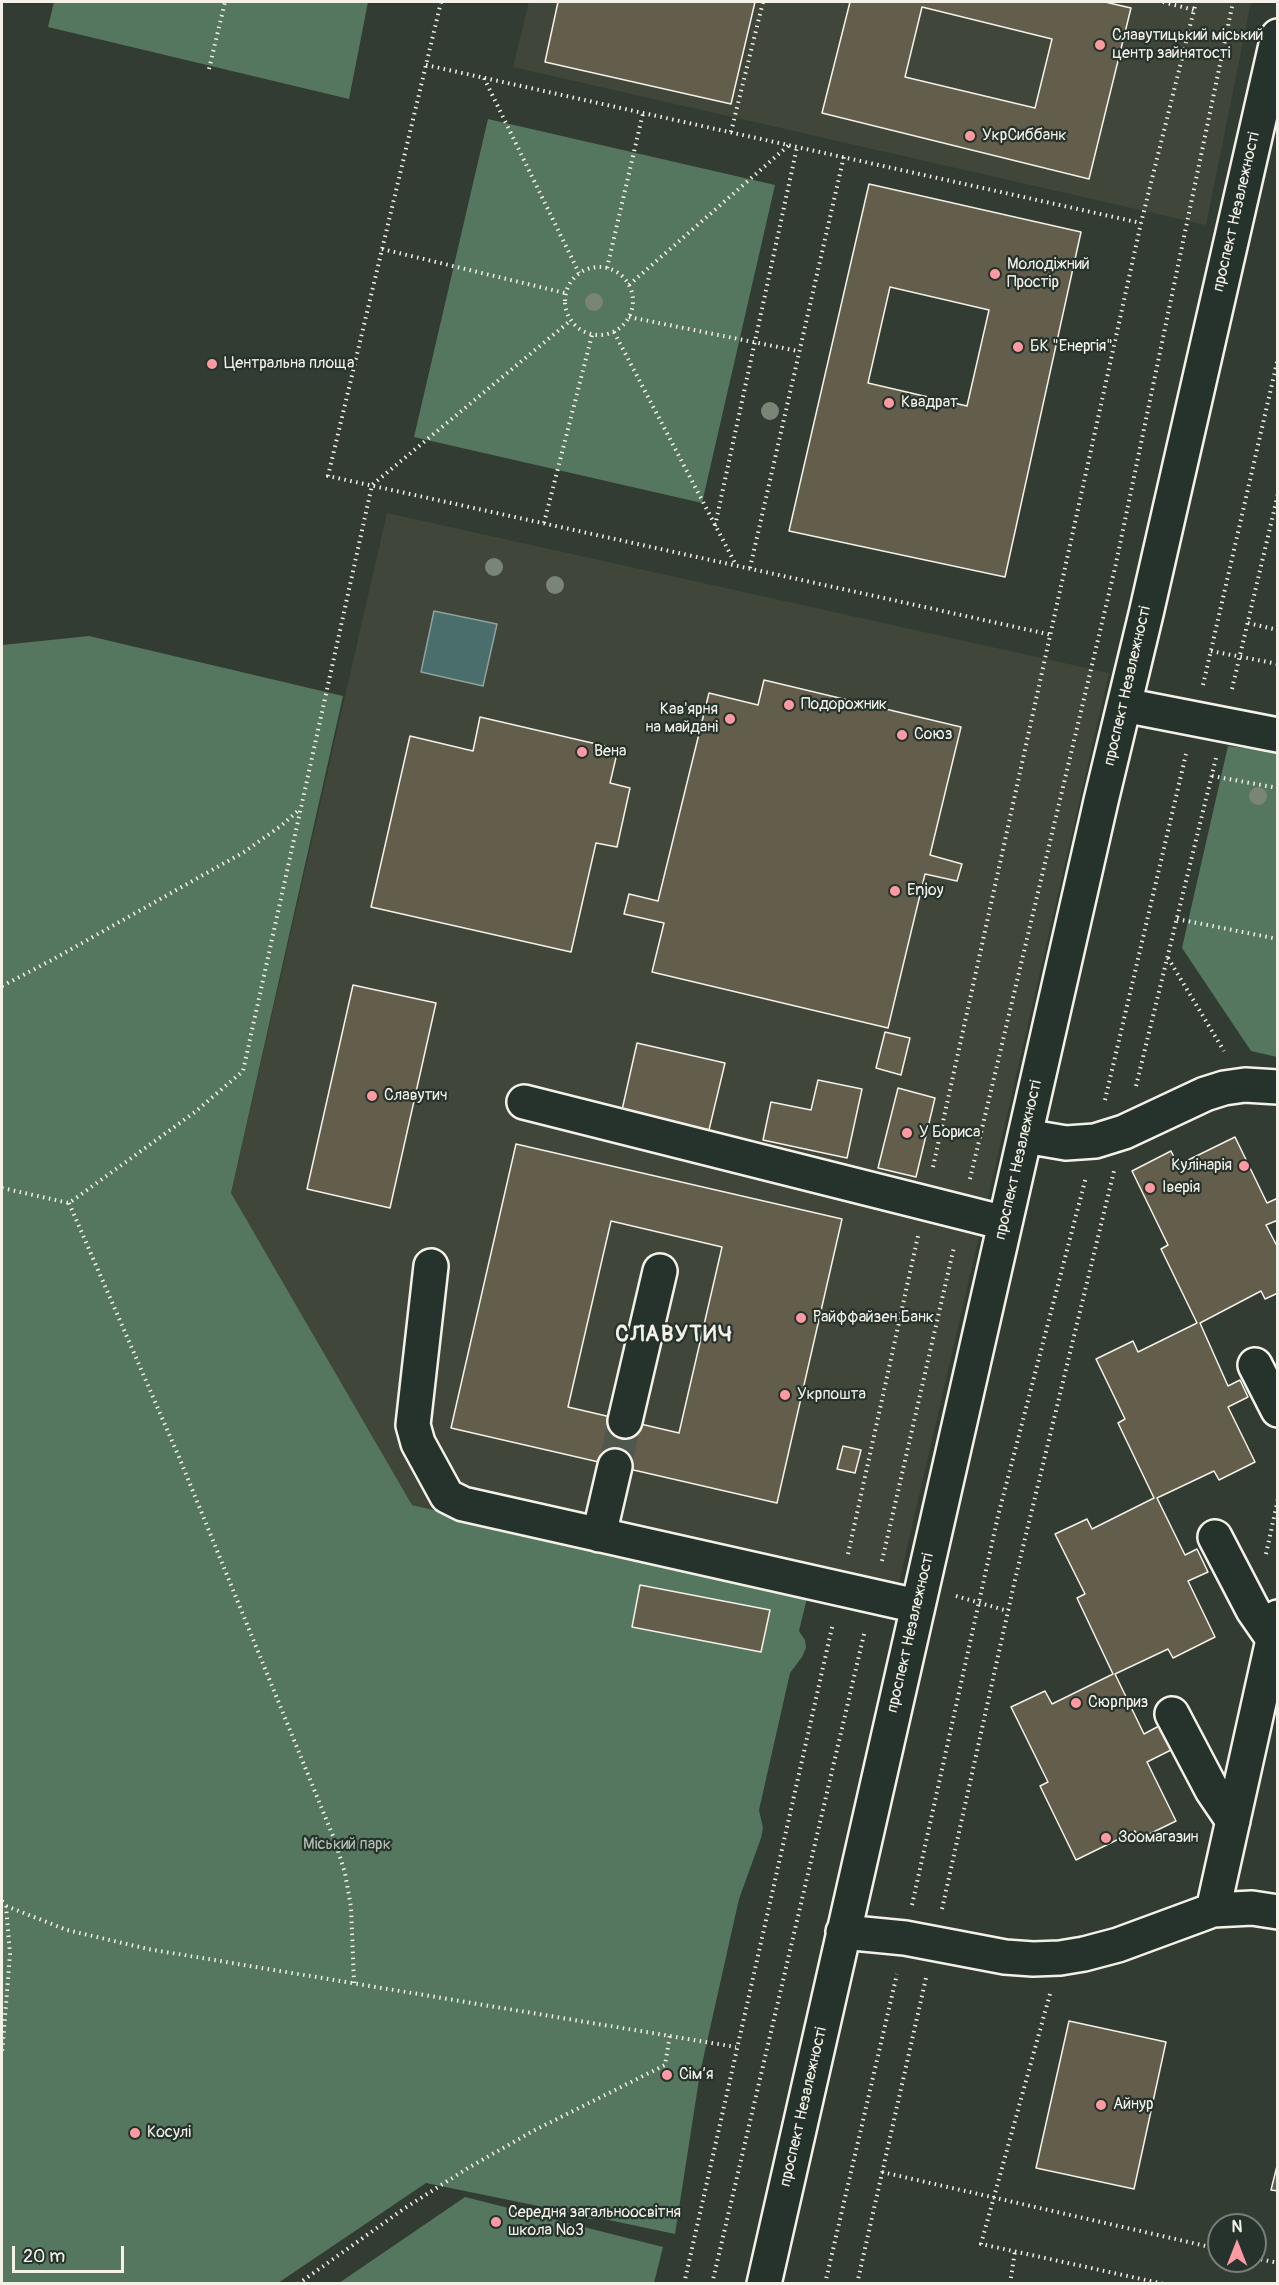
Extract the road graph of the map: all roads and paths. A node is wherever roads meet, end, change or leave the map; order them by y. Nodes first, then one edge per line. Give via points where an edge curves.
1 (225, 2) edge
2 (441, 2) edge
3 (763, 2) edge
4 (1163, 2) edge
5 (1196, 2) edge
6 (1233, 2) edge
7 (1194, 10) junction
8 (1278, 36) edge
9 (426, 65) junction
10 (209, 69) dead end
11 (484, 77) junction
12 (643, 113) junction
13 (731, 132) junction
14 (790, 145) junction
15 (798, 147) junction
16 (844, 156) junction
17 (1142, 222) junction
18 (382, 249) junction
19 (607, 268) junction
20 (579, 273) junction
21 (629, 285) junction
22 (565, 293) junction
23 (629, 317) junction
24 (570, 321) junction
25 (614, 332) junction
26 (592, 335) junction
27 (755, 342) junction
28 (798, 351) junction
29 (1278, 358) edge
30 (372, 485) junction
31 (1278, 494) edge
32 (544, 523) junction
33 (715, 526) junction
34 (736, 565) junction
35 (750, 568) junction
36 (1248, 623) junction
37 (1278, 630) edge
38 (1052, 635) junction
39 (1211, 651) junction
40 (1240, 656) junction
41 (1278, 664) edge
42 (1124, 705) junction
43 (1209, 722) junction
44 (1278, 735) edge
45 (1212, 776) junction
46 (1278, 788) edge
47 (301, 808) junction
48 (1178, 920) junction
49 (1278, 939) edge
50 (1168, 958) junction
51 (2, 986) edge
52 (1245, 1085) junction
53 (1278, 1087) edge
54 (524, 1102) dead end
55 (1025, 1136) junction
56 (1109, 1137) junction
57 (2, 1188) edge
58 (69, 1203) junction
59 (925, 1204) junction
60 (962, 1212) junction
61 (1005, 1223) junction
62 (431, 1266) dead end
63 (660, 1271) dead end
64 (1256, 1365) dead end
65 (1278, 1410) edge
66 (625, 1420) tunnel mouth
67 (615, 1466) tunnel mouth
68 (599, 1535) junction
69 (1215, 1537) dead end
70 (840, 1589) junction
71 (873, 1596) junction
72 (917, 1606) junction
73 (1275, 1628) edge
74 (1172, 1714) dead end
75 (1233, 1821) junction
76 (2, 1901) edge
77 (6, 1906) junction
78 (1213, 1910) junction
79 (1278, 1912) edge
80 (941, 1913) dead end
81 (843, 1932) junction
82 (905, 1938) junction
83 (1060, 1958) junction
84 (927, 1973) dead end
85 (354, 1983) junction
86 (670, 2035) junction
87 (736, 2047) junction
88 (2, 2054) edge
89 (882, 2172) junction
90 (994, 2197) junction
91 (1207, 2246) edge
92 (1015, 2251) junction
93 (298, 2283) edge
94 (684, 2283) edge
95 (712, 2283) edge
96 (764, 2283) edge
97 (825, 2283) edge
98 (857, 2283) edge
99 (1010, 2283) edge
100 (1164, 2283) edge

1 - 10 path
2 - 9 path
3 - 13 path
4 - 7 path
5 - 7 path
6 - 60 path via 1115,568
7 - 17 path
8 - 42 street, проспект Незалежності
9 - 11 path
9 - 18 path
11 - 12 path
11 - 20 path
12 - 13 path
12 - 19 path
13 - 14 path
14 - 15 path
14 - 21 path
15 - 16 path
15 - 27 path
16 - 17 path
16 - 28 path
17 - 38 path
18 - 22 path
18 - 30 path via 328,476
19 - 20 path via 597,266
19 - 21 path
20 - 22 path
21 - 23 path via 633,296
22 - 24 path
23 - 25 path
23 - 27 path
24 - 26 path
24 - 30 path
25 - 26 path
25 - 33 path
26 - 32 path
27 - 28 path
27 - 33 path
28 - 35 path
29 - 39 path
30 - 32 path
30 - 47 path
31 - 36 path
32 - 34 path
33 - 34 path
34 - 35 path
35 - 38 path
36 - 37 path
36 - 40 path
38 - 59 path
39 - 40 path
39 - 43 path
40 - 41 path
40 - 43 path
42 - 43 street
42 - 55 street, проспект Незалежності
43 - 44 street
43 - 45 path
43 - 56 path
45 - 46 path
45 - 48 path
47 - 51 path via 244,852
47 - 58 path via 243,1071 195,1112
48 - 49 path
48 - 50 path
50 - 52 path
50 - 56 path
52 - 53 street
52 - 56 street via 1205,1094
54 - 59 street
55 - 56 street via 1066,1143
55 - 61 street, проспект Незалежності
56 - 80 path
56 - 82 path via 998,1516
57 - 58 path
58 - 85 path via 183,1468 335,1841 351,1907
59 - 60 street
59 - 70 path
60 - 61 street
60 - 71 path
61 - 72 street, проспект Незалежності
62 - 68 street via 413,1425 441,1489 463,1504
63 - 66 street
64 - 65 street
67 - 68 street
68 - 70 street
69 - 73 street via 1253,1610
70 - 71 street
70 - 87 path
71 - 72 street
71 - 95 path
72 - 81 street, проспект Незалежності
73 - 75 street
74 - 75 street
75 - 78 street
76 - 77 path
77 - 85 path via 107,1941
77 - 88 path via 10,1954
78 - 79 street via 1252,1908
78 - 83 street via 1118,1945
81 - 82 street
81 - 96 street, проспект Незалежності
82 - 83 street via 1005,1957
82 - 97 path
83 - 90 path
84 - 89 path
85 - 86 path
86 - 87 path
86 - 93 path via 665,2066 468,2168
87 - 94 path
89 - 90 path
89 - 98 path
90 - 91 path
90 - 92 path via 981,2244
92 - 99 path
92 - 100 path

